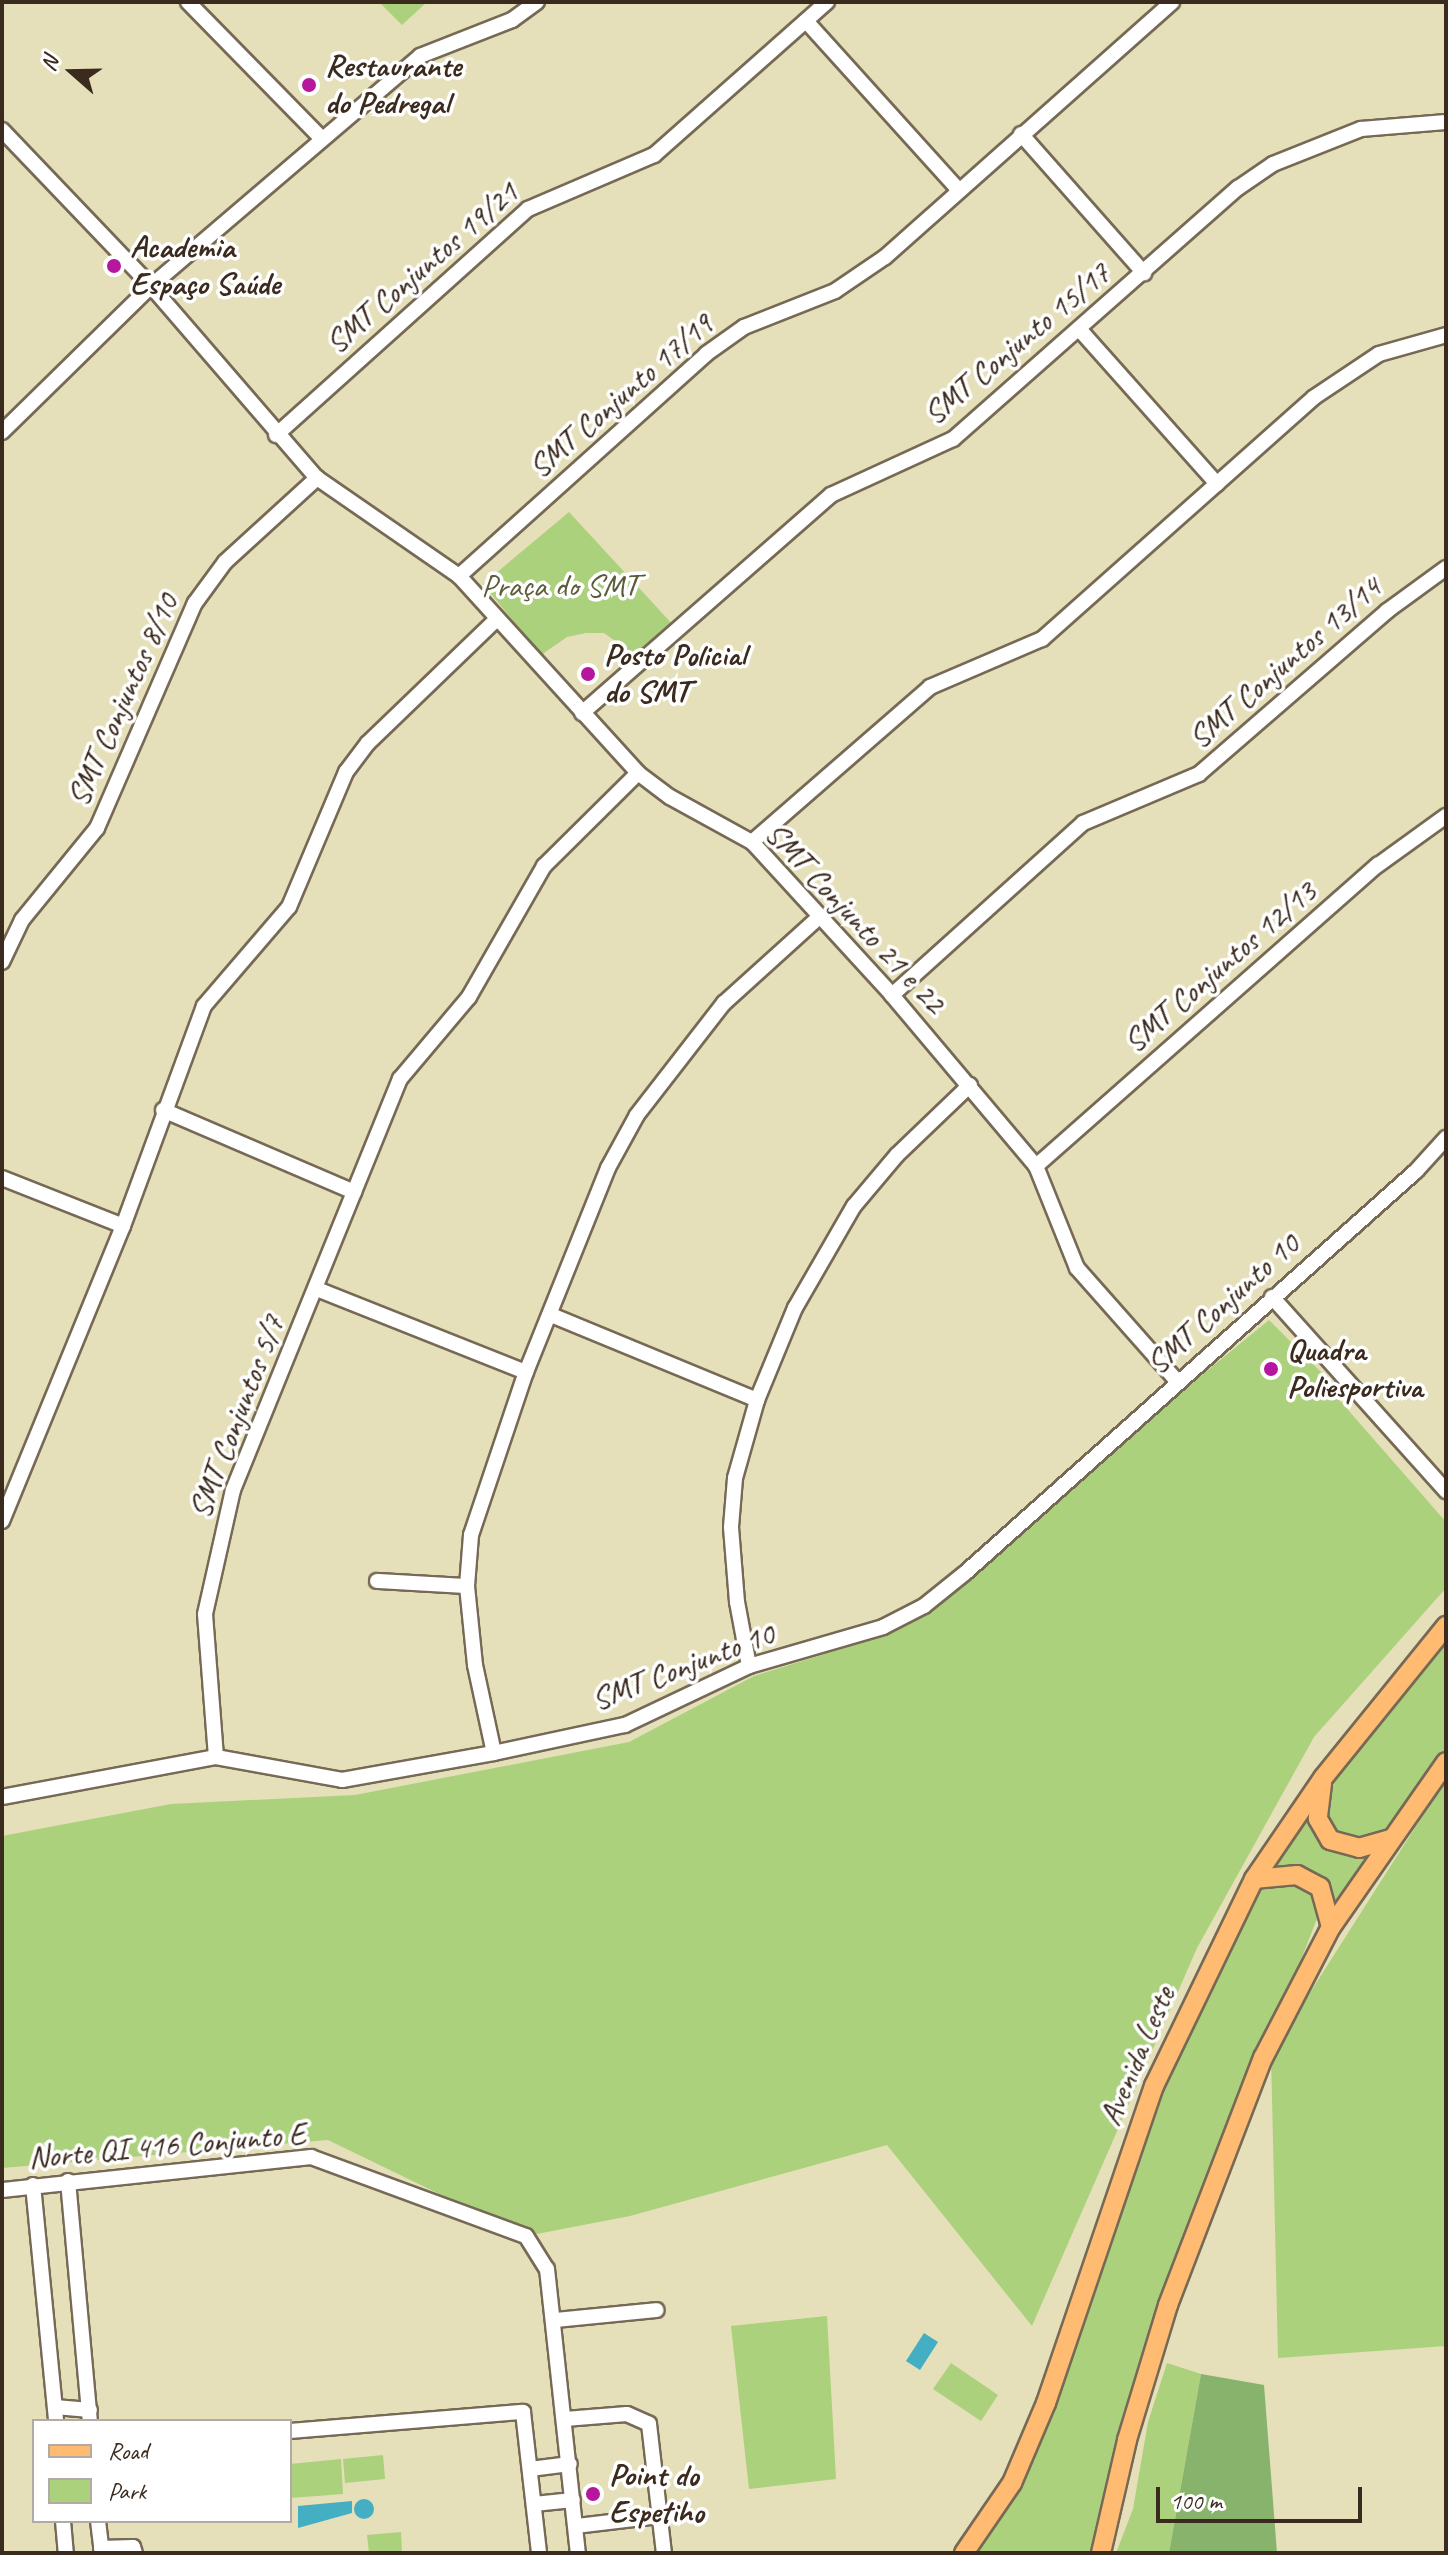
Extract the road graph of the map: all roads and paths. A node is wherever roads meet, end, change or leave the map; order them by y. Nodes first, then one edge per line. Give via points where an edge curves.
1 (188, 2) edge
2 (537, 2) edge
3 (827, 2) edge
4 (1172, 2) edge
5 (806, 21) junction
6 (1446, 122) edge
7 (2, 130) edge
8 (1021, 134) junction
9 (321, 138) junction
10 (958, 189) junction
11 (1144, 273) junction
12 (151, 286) junction
13 (1080, 330) junction
14 (1446, 335) edge
15 (2, 432) edge
16 (276, 435) junction
17 (317, 478) junction
18 (1217, 484) junction
19 (1446, 568) edge
20 (459, 576) junction
21 (497, 619) junction
22 (582, 713) junction
23 (638, 773) junction
24 (1446, 816) edge
25 (752, 842) junction
26 (818, 918) junction
27 (2, 962) edge
28 (892, 995) junction
29 (970, 1085) junction
30 (163, 1110) junction
31 (1446, 1138) edge
32 (1036, 1166) junction
33 (2, 1178) edge
34 (354, 1192) junction
35 (123, 1226) junction
36 (317, 1289) junction
37 (1272, 1297) junction
38 (551, 1315) junction
39 (526, 1372) junction
40 (1178, 1382) junction
41 (757, 1400) junction
42 (1446, 1491) edge
43 (2, 1521) edge
44 (377, 1581) dead end
45 (467, 1586) junction
46 (1446, 1626) edge
47 (749, 1666) junction
48 (494, 1753) junction
49 (216, 1757) junction
50 (1446, 1762) edge
51 (1323, 1778) junction
52 (2, 1797) edge
53 (1390, 1839) junction
54 (1254, 1879) junction
55 (1331, 1927) junction
56 (68, 2181) junction
57 (33, 2185) junction
58 (2, 2190) edge
59 (657, 2310) dead end
60 (555, 2320) junction
61 (55, 2414) edge
62 (90, 2415) edge
63 (565, 2419) junction
64 (292, 2431) edge
65 (570, 2464) junction
66 (530, 2469) junction
67 (573, 2500) junction
68 (534, 2504) junction
69 (660, 2516) junction
70 (63, 2523) edge
71 (98, 2523) edge
72 (576, 2526) junction
73 (102, 2550) edge
74 (66, 2553) edge
75 (135, 2553) edge
76 (539, 2553) edge
77 (578, 2553) edge
78 (664, 2553) edge
79 (964, 2553) edge
80 (1101, 2553) edge

1 - 9 street
2 - 9 street via 512,20 420,56
3 - 5 street, SMT Conjuntos 19/21
4 - 8 street, SMT Conjunto 17/19
5 - 10 street
5 - 16 street, SMT Conjuntos 19/21 via 654,155 528,209
6 - 11 street, SMT Conjunto 15/17 via 1361,129 1273,164 1238,188
7 - 12 street, SMT Conjunto 21 e 22
8 - 10 street, SMT Conjunto 17/19
8 - 11 street
9 - 12 street
10 - 20 street, SMT Conjunto 17/19 via 860,276 744,327 706,354
11 - 13 street, SMT Conjunto 15/17
12 - 15 street
12 - 16 street, SMT Conjunto 21 e 22
13 - 18 street
13 - 22 street, SMT Conjunto 15/17 via 953,439 860,479 821,504
14 - 18 street via 1379,354 1313,398
16 - 17 street, SMT Conjunto 21 e 22
17 - 20 street, SMT Conjunto 21 e 22
17 - 27 street, SMT Conjuntos 8/10 via 225,562 195,603 97,828 22,920
18 - 25 street via 1042,639 930,687
19 - 28 street, SMT Conjuntos 13/14 via 1387,611 1199,774 1083,823
20 - 21 street, SMT Conjunto 21 e 22
21 - 22 street, SMT Conjunto 21 e 22
21 - 30 street via 368,743 346,772 289,907 204,1006
22 - 23 street, SMT Conjunto 21 e 22
23 - 25 street, SMT Conjunto 21 e 22
23 - 34 street, SMT Conjuntos 5/7 via 528,888 469,997 400,1079
24 - 32 street, SMT Conjuntos 12/13 via 1378,865
25 - 26 street, SMT Conjunto 21 e 22
26 - 28 street, SMT Conjunto 21 e 22
26 - 38 street via 724,1003 637,1115 608,1168
28 - 29 street, SMT Conjunto 21 e 22
29 - 32 street, SMT Conjunto 21 e 22
29 - 41 street via 897,1155 854,1206 795,1308
30 - 34 street
30 - 35 street
31 - 37 street, SMT Conjunto 10 via 1416,1171
32 - 40 street, SMT Conjunto 21 e 22 via 1077,1268
33 - 35 street
34 - 36 street, SMT Conjuntos 5/7
35 - 43 street
36 - 39 street
36 - 49 street, SMT Conjuntos 5/7 via 233,1490 214,1558 205,1614
37 - 40 street, SMT Conjunto 10
37 - 42 street
38 - 39 street
38 - 41 street
39 - 45 street via 484,1484 471,1535
40 - 47 street, SMT Conjunto 10 via 924,1606 883,1627
41 - 47 street via 735,1478 731,1527
44 - 45 street
45 - 48 street via 475,1665
46 - 51 main road, Avenida Leste
47 - 48 street, SMT Conjunto 10 via 625,1725
48 - 49 street, SMT Conjunto 10 via 342,1780
49 - 52 street, SMT Conjunto 10
50 - 53 main road
51 - 53 main road via 1318,1819 1330,1840 1359,1848
51 - 54 main road, Avenida Leste
53 - 55 main road
54 - 55 main road via 1297,1875 1320,1887
54 - 79 main road, Avenida Leste via 1154,2086 1040,2417 1012,2483
55 - 80 main road via 1263,2058 1213,2179 1127,2440
56 - 57 street, Norte QI 416 Conjunto E
56 - 60 street, Norte QI 416 Conjunto E via 311,2157 329,2160 526,2236 547,2269
56 - 62 street
57 - 58 street, Norte QI 416 Conjunto E
57 - 61 street
59 - 60 street
60 - 63 street, Norte QI 416 Conjunto E
61 - 62 street
63 - 65 street, Norte QI 416 Conjunto E
63 - 69 street via 627,2414 644,2418
64 - 66 street via 517,2409 525,2415
65 - 66 street
65 - 67 street, Norte QI 416 Conjunto E
66 - 68 street
67 - 68 street
67 - 72 street, Norte QI 416 Conjunto E
68 - 76 street
69 - 72 street
69 - 78 street
70 - 74 street
71 - 73 street
72 - 77 street, Norte QI 416 Conjunto E
73 - 75 street via 133,2547

